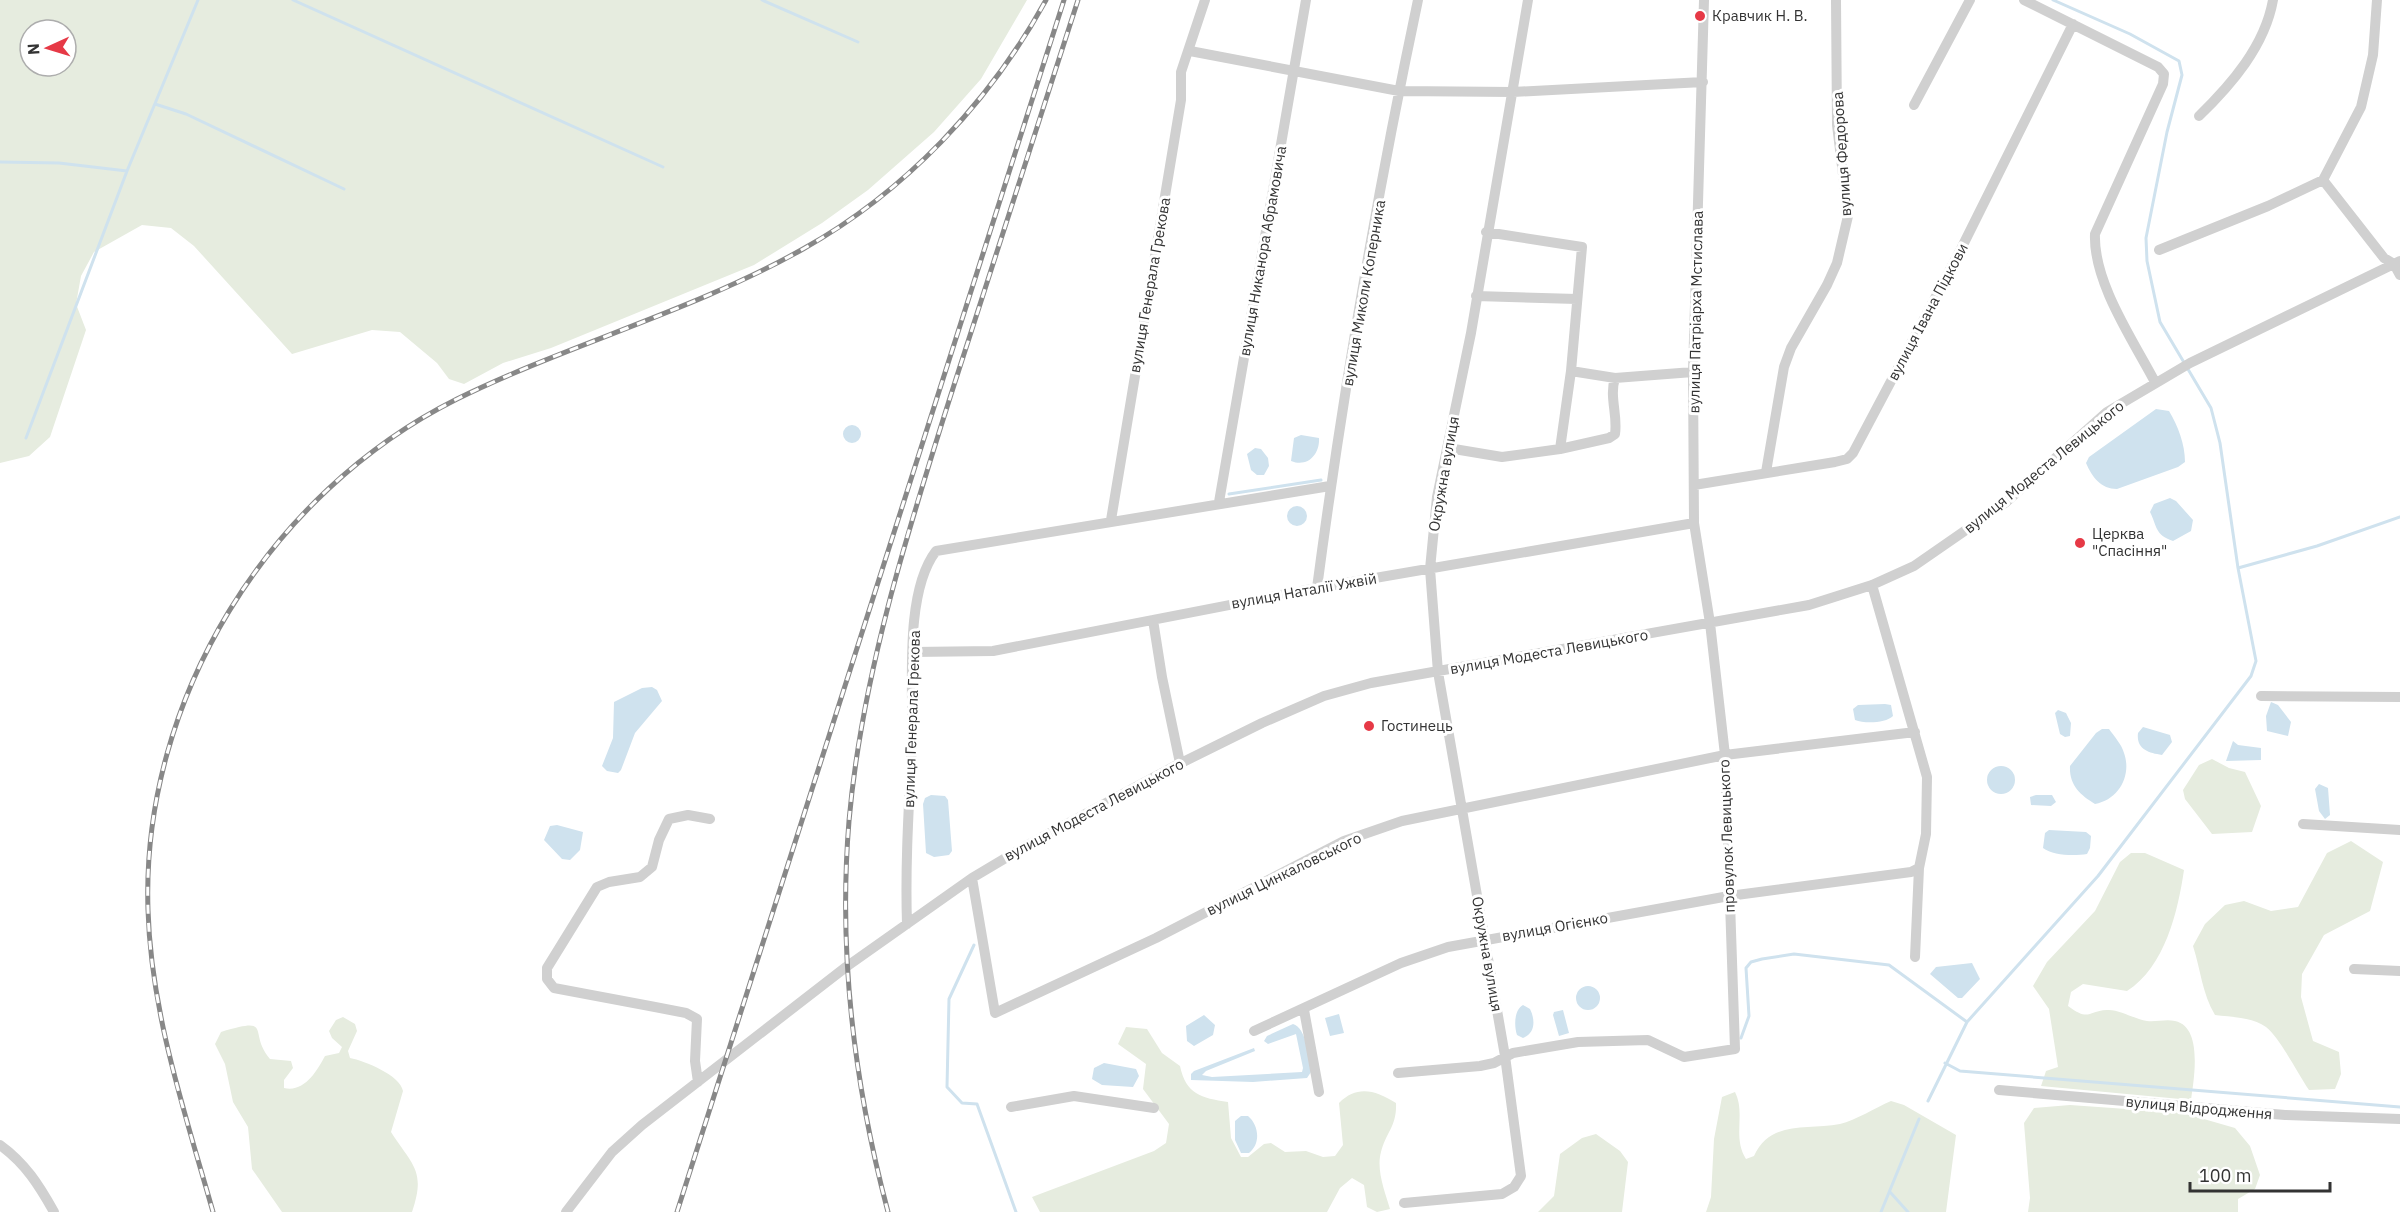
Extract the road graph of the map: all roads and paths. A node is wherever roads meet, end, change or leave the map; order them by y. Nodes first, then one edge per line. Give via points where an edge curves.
1 (1205, 0) edge
2 (1306, 0) edge
3 (1418, 0) edge
4 (1528, 0) edge
5 (1704, 0) edge
6 (1836, 0) edge
7 (1970, 0) edge
8 (2024, 0) edge
9 (2273, 0) edge
10 (2377, 0) edge
11 (2073, 24) junction
12 (1190, 51) junction
13 (1295, 71) junction
14 (1703, 82) junction
15 (1399, 91) junction
16 (1513, 92) junction
17 (1914, 105) dead end
18 (2199, 116) dead end
19 (2323, 180) junction
20 (1486, 232) junction
21 (2159, 250) dead end
22 (2397, 263) edge
23 (2400, 275) edge
24 (1476, 296) junction
25 (1577, 299) junction
26 (1571, 371) junction
27 (1693, 372) junction
28 (1615, 378) junction
29 (2155, 382) junction
30 (1448, 448) junction
31 (1560, 449) junction
32 (1766, 472) junction
33 (1694, 485) junction
34 (1330, 486) junction
35 (1219, 502) junction
36 (1111, 520) junction
37 (1694, 523) junction
38 (1431, 569) junction
39 (1872, 585) junction
40 (1317, 588) junction
41 (1153, 620) junction
42 (1710, 623) junction
43 (913, 652) junction
44 (1438, 672) junction
45 (2261, 696) dead end
46 (2400, 697) edge
47 (1915, 732) junction
48 (1725, 755) junction
49 (1180, 763) junction
50 (1462, 807) junction
51 (710, 819) dead end
52 (2304, 824) dead end
53 (2400, 830) edge
54 (1919, 868) junction
55 (972, 878) junction
56 (1729, 896) junction
57 (907, 924) junction
58 (1485, 939) junction
59 (1915, 957) dead end
60 (2354, 969) dead end
61 (2400, 971) edge
62 (1304, 1010) junction
63 (1254, 1031) dead end
64 (1505, 1056) junction
65 (1398, 1073) dead end
66 (698, 1082) junction
67 (1999, 1090) dead end
68 (1319, 1092) dead end
69 (1011, 1107) dead end
70 (1154, 1108) dead end
71 (2400, 1119) edge
72 (0, 1145) edge
73 (1404, 1203) dead end
74 (54, 1212) edge
75 (566, 1212) edge

1 - 12 street, вулиця Генерала Грекова
2 - 13 street, вулиця Никанора Абрамовича
3 - 15 street, вулиця Миколи Коперника
4 - 16 street, Окружна вулиця
5 - 14 street, вулиця Патріарха Мстислава
6 - 32 street, вулиця Федорова via 1837,125 1848,216 1830,278 1784,367
7 - 17 street
8 - 11 street
9 - 18 street via 2241,70
10 - 19 street via 2373,55 2361,106
11 - 29 street via 2158,67 2164,74 2094,241 2099,269
11 - 32 street, вулиця Івана Підкови via 1961,249 1853,453 1835,462
12 - 13 street
12 - 36 street, вулиця Генерала Грекова via 1179,82 1181,100
13 - 15 street
13 - 35 street, вулиця Никанора Абрамовича
14 - 16 street
14 - 27 street, вулиця Патріарха Мстислава
15 - 16 street
15 - 34 street, вулиця Миколи Коперника
16 - 20 street, Окружна вулиця
19 - 21 street
19 - 22 street via 2384,258
20 - 24 street, Окружна вулиця
20 - 25 street via 1582,247
22 - 23 street
22 - 29 street, вулиця Модеста Левицького
24 - 25 street
24 - 30 street, Окружна вулиця
25 - 26 street
26 - 28 street
26 - 31 street
27 - 28 street
27 - 33 street, вулиця Патріарха Мстислава
28 - 31 street via 1614,434
29 - 39 street, вулиця Модеста Левицького via 2107,412 2005,503 1972,527 1914,566
30 - 31 street via 1502,457
30 - 38 street, Окружна вулиця via 1437,497
32 - 33 street, вулиця Івана Підкови
33 - 37 street, вулиця Патріарха Мстислава
34 - 35 street, вулиця Генерала Грекова
34 - 40 street, вулиця Миколи Коперника
35 - 36 street, вулиця Генерала Грекова
36 - 43 street, вулиця Генерала Грекова via 936,551 923,579
37 - 38 street, вулиця Наталії Ужвій
37 - 42 street, вулиця Патріарха Мстислава
38 - 40 street, вулиця Наталії Ужвій
38 - 44 street, Окружна вулиця
39 - 42 street, вулиця Модеста Левицького via 1809,604
39 - 47 street
40 - 41 street, вулиця Наталії Ужвій
41 - 43 street, вулиця Наталії Ужвій via 993,651
41 - 49 street
42 - 44 street, вулиця Модеста Левицького
42 - 48 street, провулок Левицького
43 - 57 street, вулиця Генерала Грекова
44 - 49 street, вулиця Модеста Левицького via 1371,683 1324,696
44 - 50 street, Окружна вулиця
45 - 46 street
47 - 48 street, вулиця Цинкаловського
47 - 54 street via 1928,777 1926,834
48 - 50 street, вулиця Цинкаловського
48 - 56 street, провулок Левицького
49 - 55 street, вулиця Модеста Левицького
50 - 55 street, вулиця Цинкаловського via 1402,821 1344,841 1156,938 995,1013
50 - 58 street, Окружна вулиця
51 - 66 street via 688,815 669,819 652,867 640,877 597,887 547,968 547,979 554,988 655,1006 697,1019
52 - 53 street
54 - 56 street, вулиця Огієнко
54 - 59 street
55 - 57 street, вулиця Модеста Левицького
56 - 58 street, вулиця Огієнко
56 - 64 street, провулок Левицького via 1735,1049 1684,1057 1648,1040 1625,1040 1578,1042
57 - 66 street, вулиця Модеста Левицького
58 - 62 street, вулиця Огієнко via 1401,963
58 - 64 street, Окружна вулиця
60 - 61 street
62 - 63 street, вулиця Огієнко
62 - 68 street
64 - 65 street via 1480,1066
64 - 73 street, Окружна вулиця via 1520,1161 1521,1176 1514,1187 1502,1194
66 - 75 street via 612,1152
67 - 71 street, вулиця Відродження via 2285,1115
69 - 70 street via 1074,1096
72 - 74 street via 36,1179

